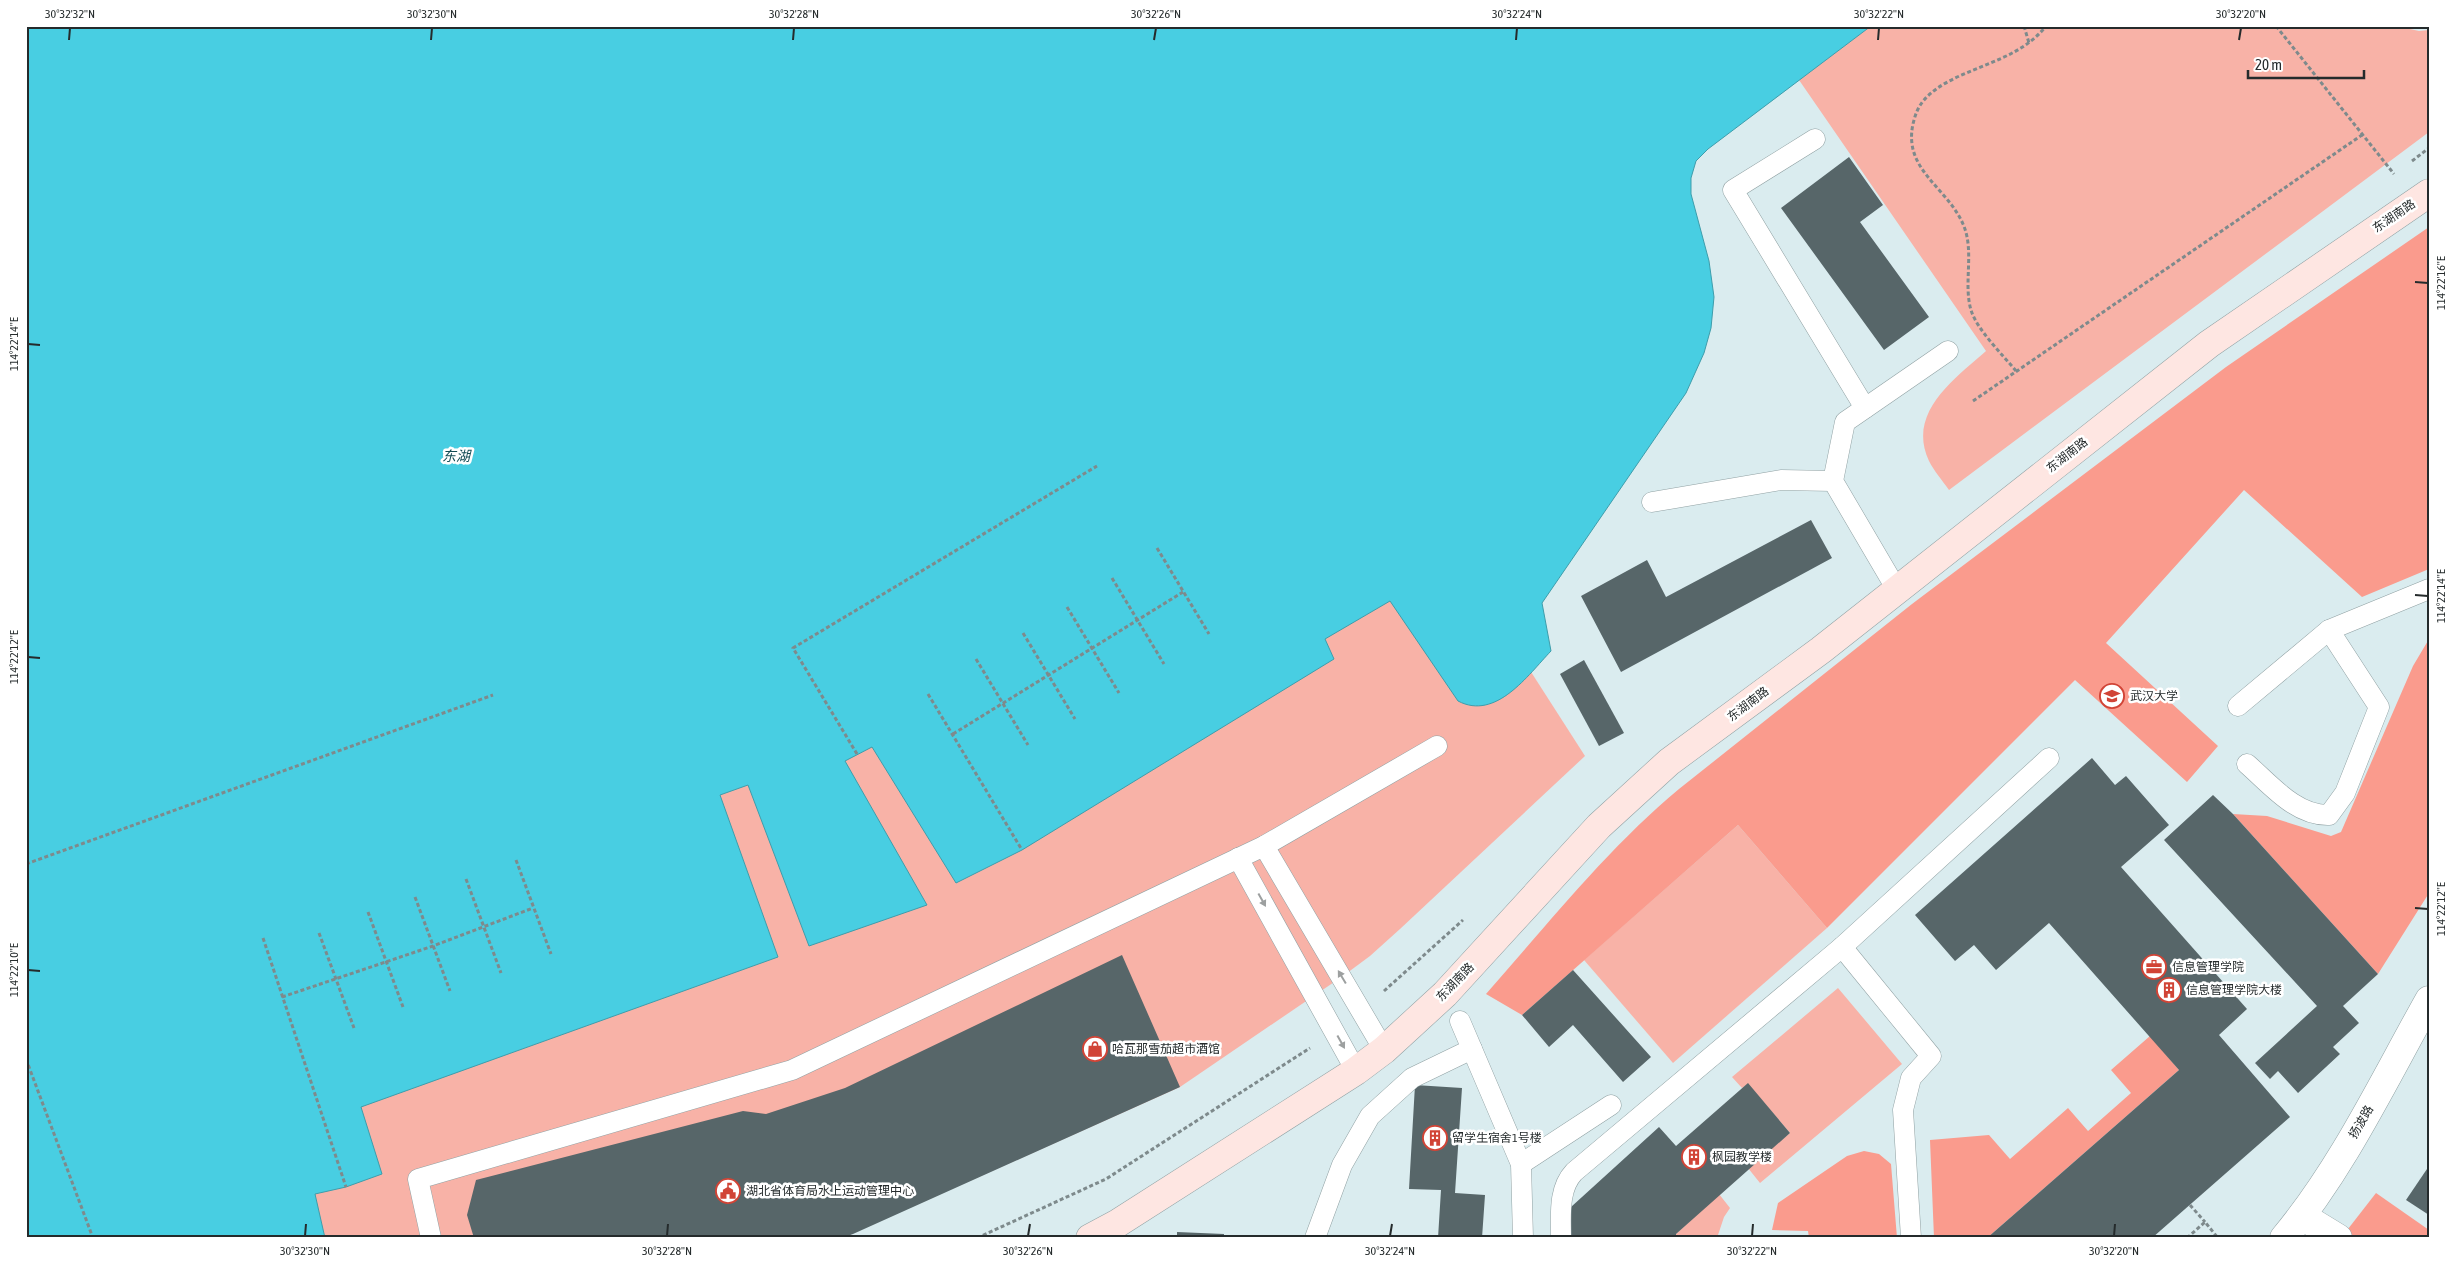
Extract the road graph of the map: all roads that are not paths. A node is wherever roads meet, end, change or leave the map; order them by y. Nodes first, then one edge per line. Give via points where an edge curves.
1 (1816, 139) dead end
2 (2429, 192) edge
3 (1948, 351) dead end
4 (1865, 408) junction
5 (1833, 481) junction
6 (1652, 502) dead end
7 (2429, 588) edge
8 (1897, 590) junction
9 (2329, 630) junction
10 (2238, 706) dead end
11 (1437, 746) dead end
12 (2049, 758) dead end
13 (2247, 764) dead end
14 (1264, 846) junction
15 (1238, 858) junction
16 (1842, 947) junction
17 (2429, 1000) edge
18 (1460, 1021) dead end
19 (1472, 1049) junction
20 (1384, 1050) junction
21 (1356, 1071) junction
22 (1611, 1105) dead end
23 (1521, 1164) junction
24 (2302, 1216) junction
25 (431, 1238) edge
26 (1090, 1238) edge
27 (1315, 1238) edge
28 (1524, 1238) edge
29 (1561, 1238) edge
30 (1911, 1238) edge
31 (2284, 1238) edge
32 (2338, 1238) edge

1 - 4 lane via 1733,190
2 - 8 street, 东湖南路 via 2209,344
3 - 4 lane
4 - 5 lane via 1845,422
5 - 6 lane via 1781,480
5 - 8 lane
7 - 9 lane
8 - 20 street, 东湖南路 via 1669,762 1632,795 1599,826 1445,994
9 - 10 lane
9 - 13 lane via 2379,707 2338,805 2329,815 2307,812
11 - 14 lane
12 - 16 lane
14 - 15 lane
20 -> 14 lane
15 -> 21 lane
15 - 25 lane via 792,1070 418,1179
16 - 29 lane via 1566,1180 1561,1200
16 - 30 lane via 1931,1056 1911,1078 1903,1110
17 - 24 street, 扬波路 via 2352,1138
18 - 19 lane
19 - 23 lane
19 - 27 lane via 1412,1078 1370,1116 1342,1165
20 - 21 street, 东湖南路
21 - 26 street, 东湖南路
22 - 23 lane
23 - 28 lane
24 - 31 street, 扬波路
24 - 32 street

